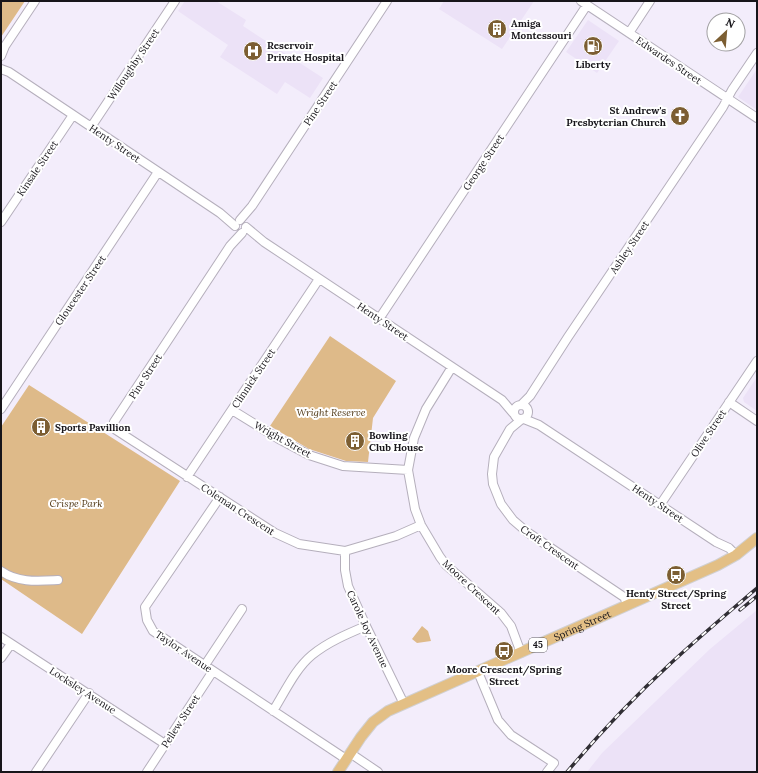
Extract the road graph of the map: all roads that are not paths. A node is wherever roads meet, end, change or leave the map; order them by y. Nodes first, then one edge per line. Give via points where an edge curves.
1 (35, 1) edge
2 (175, 1) edge
3 (388, 1) edge
4 (650, 1) edge
5 (584, 3) edge
6 (629, 33) junction
7 (3, 48) edge
8 (757, 53) edge
9 (1, 56) edge
10 (1, 64) edge
11 (5, 71) edge
12 (728, 98) junction
13 (73, 115) junction
14 (757, 118) edge
15 (91, 127) junction
16 (158, 172) junction
17 (1, 222) edge
18 (241, 226) junction
19 (319, 279) junction
20 (379, 319) junction
21 (757, 361) edge
22 (452, 367) junction
23 (502, 400) junction
24 (729, 402) junction
25 (1, 409) edge
26 (232, 410) junction
27 (524, 412) junction
28 (514, 414) junction
29 (757, 421) edge
30 (113, 426) joint
31 (510, 430) junction
32 (408, 470) junction
33 (187, 477) junction
34 (220, 497) junction
35 (660, 505) junction
36 (421, 525) junction
37 (757, 538) edge
38 (345, 551) junction
39 (732, 557) junction
40 (1, 571) edge
41 (58, 580) dead end
42 (628, 605) junction
43 (242, 609) dead end
44 (366, 626) junction
45 (1, 637) edge
46 (11, 644) junction
47 (521, 653) junction
48 (1, 658) edge
49 (205, 665) junction
50 (213, 671) junction
51 (478, 672) junction
52 (88, 693) junction
53 (404, 704) junction
54 (273, 711) junction
55 (165, 744) junction
56 (348, 756) junction
57 (36, 772) edge
58 (147, 772) edge
59 (338, 772) edge
60 (378, 772) edge
61 (547, 772) edge

1 - 7 street
2 - 15 street, Willoughby Street
3 - 18 street, Pine Street
4 - 6 street
5 - 6 street, Edwardes Street
5 - 20 street, George Street
6 - 12 street, Edwardes Street
7 - 9 street
8 - 12 street, Ashley Street
10 - 11 street, Henty Street
11 - 13 street, Henty Street
12 - 14 street, Edwardes Street
12 - 27 street, Ashley Street via 568,337 530,396
13 - 15 street, Henty Street
13 - 17 street, Kinsale Street
15 - 16 street, Henty Street
16 - 18 street, Henty Street
16 - 25 street, Gloucester Street
18 - 19 street, Henty Street
18 - 30 street, Pine Street
19 - 20 street, Henty Street
19 - 26 street, Clinnick Street
20 - 22 street, Henty Street
21 - 24 street, Olive Street
22 - 23 street, Henty Street
22 - 32 street, Moore Crescent via 426,409 414,438
23 - 27 street, Henty Street
23 - 28 street, Henty Street
24 - 29 street
24 - 35 street, Olive Street
26 - 32 street, Wright Street via 309,455 343,466
26 - 33 street, Clinnick Street
27 - 28 street, Croft Crescent via 514,409
27 - 31 street, Croft Crescent
27 - 35 street, Henty Street via 539,425
28 - 31 street, Croft Crescent
30 - 33 street, Coleman Crescent
31 - 42 street, Croft Crescent via 498,448 492,467 493,484 501,504 519,526 624,597
32 - 36 street, Moore Crescent via 415,509
33 - 34 street, Coleman Crescent
34 - 38 street, Coleman Crescent via 275,534 299,544
34 - 49 street, Taylor Avenue via 145,607 147,620 153,631
35 - 39 street, Henty Street via 716,542
36 - 38 street, Coleman Crescent via 396,536
36 - 47 street, Moore Crescent via 446,565 501,613 511,626
37 - 39 main road, Spring Street / 45
38 - 44 street, Carole Joy Avenue via 348,586
39 - 42 main road, Spring Street / 45
40 - 41 street via 17,579
42 - 47 main road, Spring Street / 45
43 - 49 street
44 - 53 street, Carole Joy Avenue
44 - 54 street via 331,642 311,656 297,672
45 - 46 street, Locksley Avenue
46 - 48 street
46 - 52 street, Locksley Avenue
47 - 51 main road, Spring Street / 45
49 - 50 street, Taylor Avenue
50 - 54 street, Taylor Avenue
50 - 55 street, Pellew Street
51 - 53 main road, Spring Street / 45
51 - 61 street via 498,720 511,735 554,763
52 - 55 street, Locksley Avenue
52 - 57 street
53 - 56 main road, Spring Street / 45 via 373,722
54 - 56 street, Taylor Avenue
55 - 58 street, Pellew Street
56 - 59 main road, Spring Street / 45
56 - 60 street, Taylor Avenue

